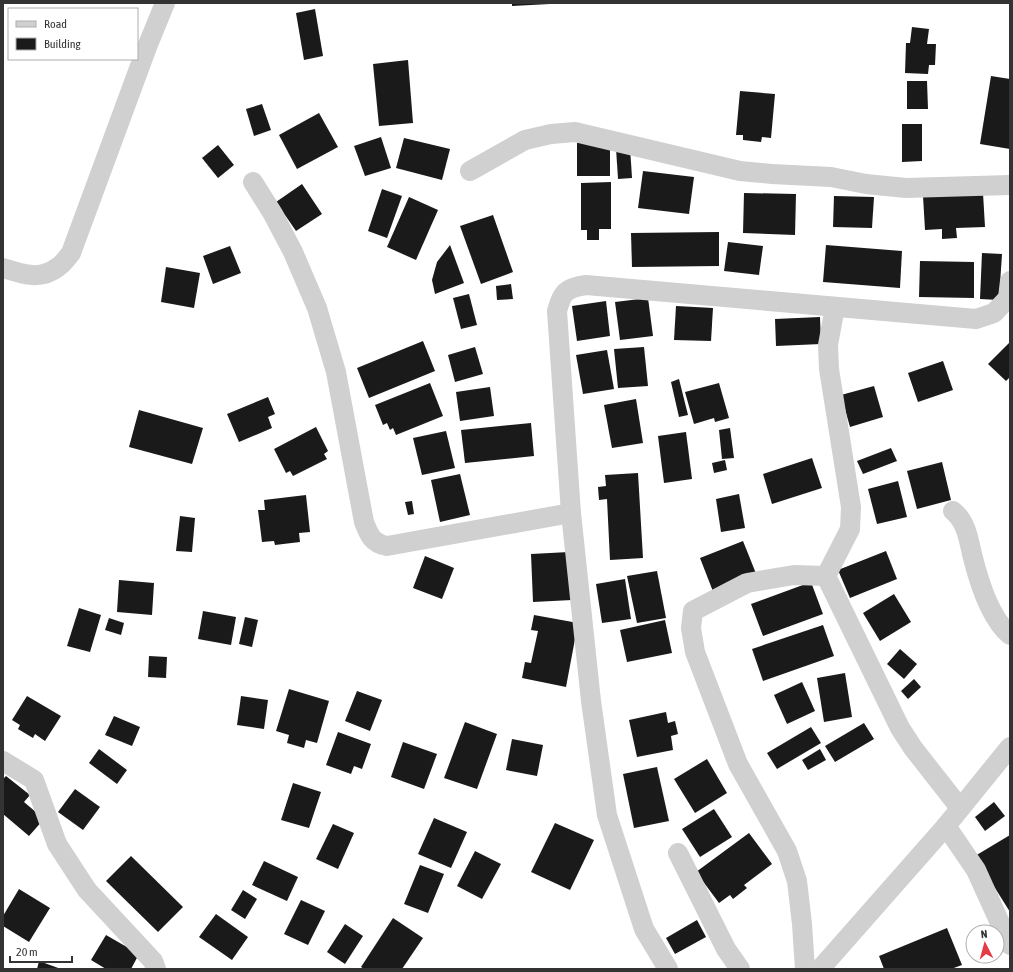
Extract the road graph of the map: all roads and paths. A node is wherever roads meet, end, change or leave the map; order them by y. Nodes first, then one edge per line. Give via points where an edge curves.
1 (165, 3) edge
2 (470, 171) dead end
3 (253, 182) dead end
4 (1010, 185) edge
5 (3, 268) edge
6 (1010, 281) edge
7 (835, 307) junction
8 (953, 511) dead end
9 (571, 513) junction
10 (826, 576) junction
11 (1010, 634) edge
12 (1010, 747) edge
13 (3, 761) edge
14 (960, 808) junction
15 (946, 826) junction
16 (678, 853) dead end
17 (1010, 945) edge
18 (156, 969) edge
19 (668, 969) edge
20 (740, 969) edge
21 (805, 969) edge
22 (820, 969) edge

1 - 5 street via 71,253 58,267 44,274 24,275
2 - 4 street via 525,140 575,132 740,171 831,176 866,184 906,188
3 - 9 street via 293,252 317,308 336,372 364,522 372,538 378,544 387,546
6 - 7 street via 1008,298 994,314 976,320
7 - 9 street via 586,285 571,288 560,298 558,311
7 - 10 street via 828,345 829,369 851,507 850,529
8 - 11 street via 964,525 975,567 990,608 1004,630
9 - 19 street via 591,701 607,815 644,929
10 - 14 street via 900,728
10 - 21 street via 794,575 747,583 694,611 691,628 695,652 738,764 787,851 797,881
12 - 14 street
13 - 18 street via 34,780 57,844 87,890 154,961
14 - 15 street
15 - 17 street via 976,870
15 - 22 street
16 - 20 street via 726,949

